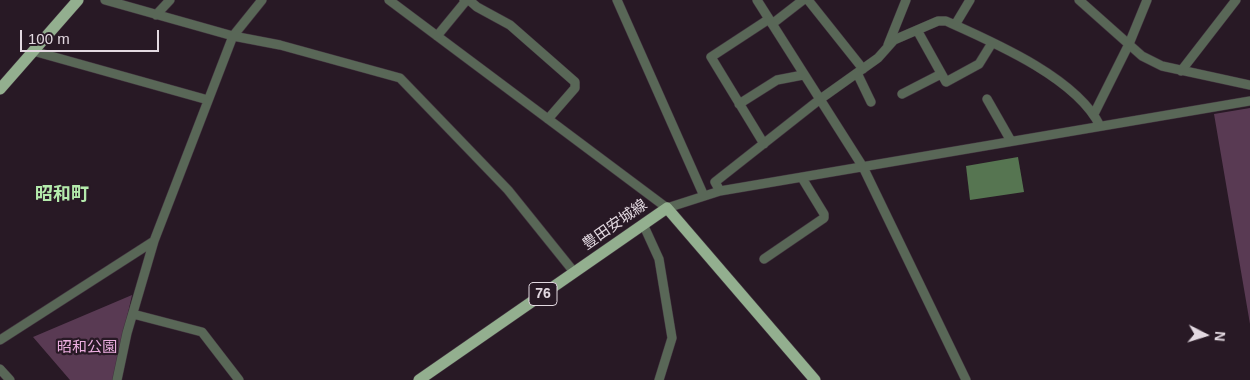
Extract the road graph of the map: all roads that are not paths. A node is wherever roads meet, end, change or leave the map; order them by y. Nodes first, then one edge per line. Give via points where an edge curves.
1 (78, 0) edge
2 (105, 0) edge
3 (170, 0) edge
4 (262, 0) edge
5 (388, 0) edge
6 (464, 0) edge
7 (469, 0) edge
8 (617, 0) edge
9 (757, 0) edge
10 (803, 0) edge
11 (808, 0) edge
12 (906, 0) edge
13 (970, 0) edge
14 (1079, 0) edge
15 (1147, 0) edge
16 (1236, 0) edge
17 (156, 15) junction
18 (770, 22) junction
19 (955, 25) junction
20 (917, 30) junction
21 (233, 36) junction
22 (437, 36) junction
23 (992, 43) junction
24 (1129, 44) junction
25 (887, 48) junction
26 (33, 51) junction
27 (860, 71) junction
28 (1181, 71) junction
29 (941, 74) junction
30 (803, 75) junction
31 (1250, 85) edge
32 (0, 90) edge
33 (902, 94) dead end
34 (987, 99) dead end
35 (208, 100) junction
36 (819, 100) junction
37 (1250, 101) edge
38 (871, 102) dead end
39 (739, 104) junction
40 (1094, 114) junction
41 (548, 119) junction
42 (1100, 126) junction
43 (1012, 141) junction
44 (764, 144) junction
45 (862, 167) junction
46 (802, 178) junction
47 (720, 191) junction
48 (704, 196) junction
49 (667, 208) junction
50 (643, 224) junction
51 (154, 242) junction
52 (764, 259) dead end
53 (574, 272) junction
54 (133, 314) junction
55 (0, 340) edge
56 (0, 369) edge
57 (10, 380) edge
58 (117, 380) edge
59 (239, 380) edge
60 (419, 380) edge
61 (659, 380) edge
62 (815, 380) edge
63 (966, 380) edge

1 - 26 main road
2 - 17 street
3 - 17 street
4 - 21 street
5 - 22 street
6 - 22 street
7 - 41 street via 510,25 575,82 575,88
8 - 48 street
9 - 18 street
10 - 18 street
11 - 27 street
12 - 25 street
13 - 19 street
14 - 24 street
15 - 24 street
16 - 28 street
17 - 21 street
18 - 30 street
18 - 39 street via 712,57
19 - 20 street via 938,21
19 - 23 street
20 - 25 street via 894,40
20 - 29 street
21 - 35 street
21 - 53 street via 280,45 400,78 508,190
22 - 41 street
23 - 29 street via 979,64 946,82
23 - 40 street via 1041,67
24 - 28 street via 1142,56
24 - 40 street
25 - 27 street
26 - 32 main road
26 - 35 street
27 - 36 street
27 - 38 street
28 - 31 street
29 - 33 street
30 - 36 street
30 - 39 street via 777,80
34 - 43 street
35 - 51 street
36 - 44 street
36 - 45 street
37 - 42 street
39 - 44 street
40 - 42 street
41 - 49 street
42 - 43 street
43 - 45 street
44 - 47 street via 715,182
45 - 46 street
45 - 63 street
46 - 47 street
46 - 52 street via 824,218
47 - 48 street
48 - 49 street
49 - 50 main road, 豊田安城線 / 76
49 - 62 main road, 豊田安城線
50 - 53 main road, 豊田安城線 / 76
50 - 61 street via 659,259 672,338
51 - 54 street
51 - 55 street
53 - 60 main road, 豊田安城線 / 76
54 - 58 street
54 - 59 street via 202,332
56 - 57 street

